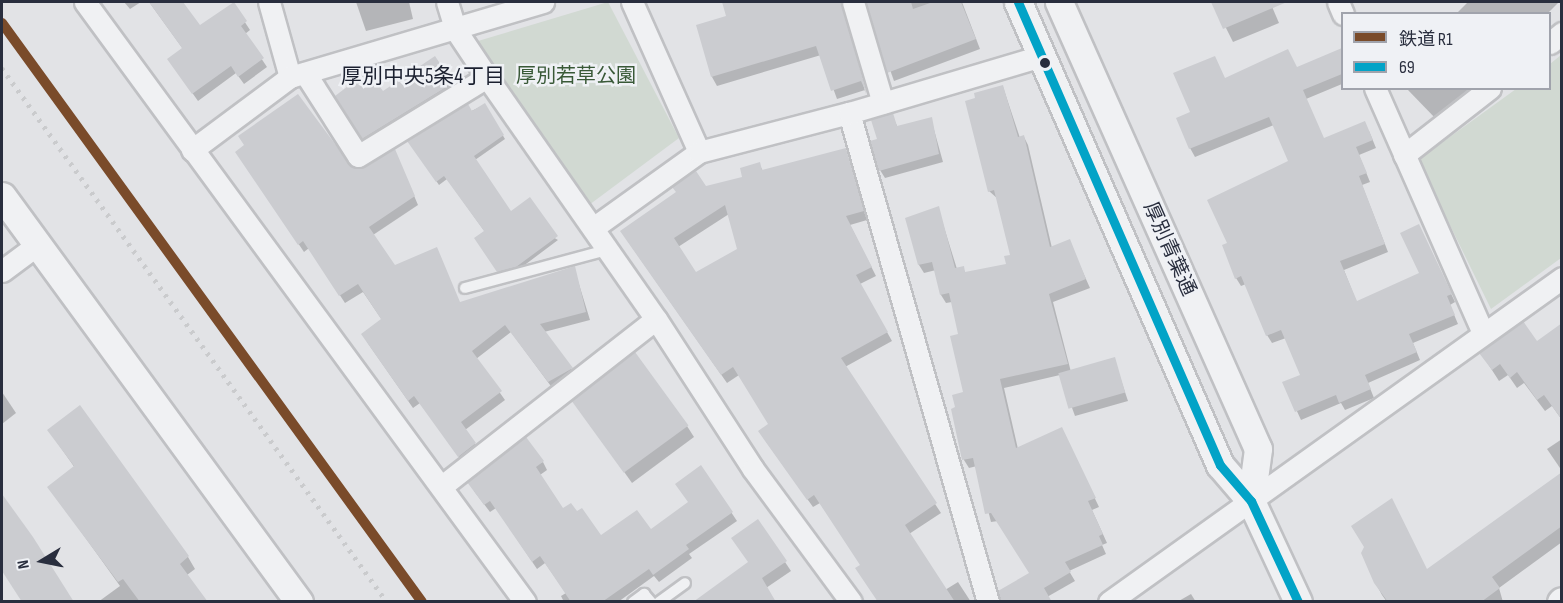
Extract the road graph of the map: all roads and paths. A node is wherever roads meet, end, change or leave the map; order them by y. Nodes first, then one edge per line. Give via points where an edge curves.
1 (85, 2) edge
2 (269, 2) edge
3 (447, 2) edge
4 (543, 2) edge
5 (632, 2) edge
6 (853, 2) edge
7 (1018, 2) edge
8 (1059, 2) edge
9 (455, 30) junction
10 (1042, 56) junction
11 (297, 75) junction
12 (486, 77) junction
13 (1376, 90) edge
14 (1487, 90) edge
15 (883, 103) junction
16 (849, 113) junction
17 (192, 150) junction
18 (699, 152) junction
19 (1404, 155) junction
20 (2, 196) edge
21 (592, 228) junction
22 (37, 245) junction
23 (607, 250) junction
24 (2, 271) edge
25 (1562, 278) edge
26 (465, 288) dead end
27 (656, 319) junction
28 (1483, 333) junction
29 (442, 486) junction
30 (1251, 501) junction
31 (685, 583) dead end
32 (299, 602) edge
33 (525, 602) edge
34 (633, 602) edge
35 (651, 602) edge
36 (659, 602) edge
37 (851, 602) edge
38 (988, 602) edge
39 (1109, 602) edge
40 (1298, 602) edge

1 - 17 street
2 - 11 street
3 - 9 street
4 - 9 street
5 - 18 street
6 - 15 street
7 - 10 street, 厚別青葉通
8 - 30 street, 厚別青葉通 via 1258,449
9 - 11 street
9 - 12 street
10 - 15 street
10 - 30 street, 厚別青葉通 via 1220,465
11 - 12 street via 358,156
11 - 17 street
12 - 21 street
13 - 19 street
14 - 19 street
15 - 16 street
16 - 18 street
16 - 38 street
17 - 29 street
18 - 21 street
19 - 28 street
20 - 22 street
21 - 23 street
22 - 24 street
22 - 32 street
23 - 26 lane
23 - 27 street
25 - 28 street
27 - 29 street
27 - 37 street via 753,469
28 - 30 street
29 - 33 street
30 - 39 street
30 - 40 street, 厚別青葉通
31 - 36 lane
34 - 35 lane via 644,594

